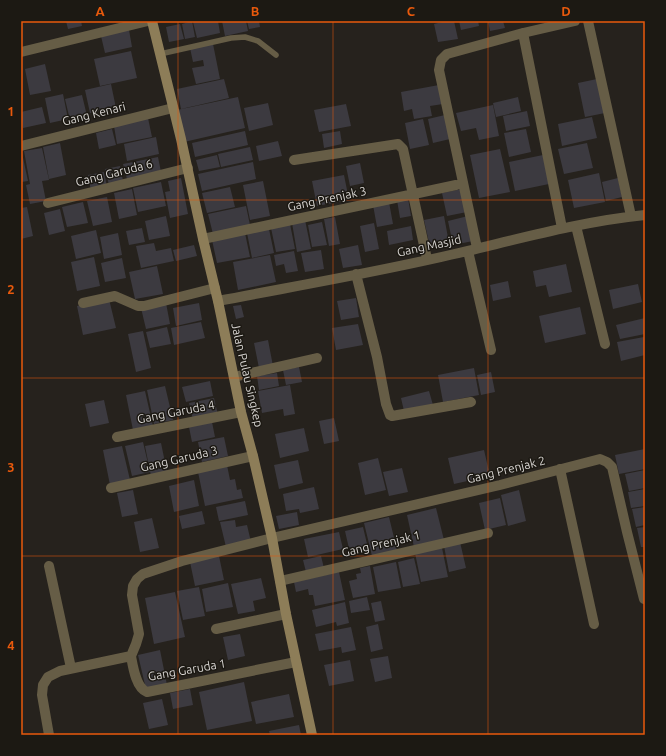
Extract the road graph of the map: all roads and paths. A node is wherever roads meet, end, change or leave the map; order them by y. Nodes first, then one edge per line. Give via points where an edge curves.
1 (148, 21) edge
2 (152, 21) edge
3 (575, 21) edge
4 (588, 21) edge
5 (523, 33) junction
6 (21, 52) edge
7 (160, 54) junction
8 (276, 55) dead end
9 (173, 108) junction
10 (21, 146) edge
11 (294, 160) dead end
12 (188, 168) junction
13 (456, 185) dead end
14 (414, 194) junction
15 (48, 203) dead end
16 (645, 215) edge
17 (631, 216) junction
18 (576, 226) junction
19 (562, 228) junction
20 (202, 239) junction
21 (472, 249) junction
22 (427, 259) junction
23 (356, 274) junction
24 (215, 288) junction
25 (218, 301) junction
26 (83, 303) dead end
27 (605, 344) dead end
28 (491, 350) dead end
29 (318, 358) dead end
30 (234, 377) junction
31 (471, 402) dead end
32 (241, 412) junction
33 (117, 437) dead end
34 (253, 456) junction
35 (560, 469) junction
36 (111, 488) dead end
37 (488, 533) dead end
38 (272, 538) junction
39 (49, 566) dead end
40 (280, 581) junction
41 (644, 599) edge
42 (286, 614) junction
43 (594, 624) dead end
44 (216, 629) dead end
45 (131, 656) junction
46 (296, 662) junction
47 (71, 668) junction
48 (50, 735) edge
49 (312, 735) edge

1 - 6 street
2 - 7 street, Jalan Pulau Singkep
3 - 5 street
4 - 17 street
5 - 19 street
5 - 21 street via 447,54 442,57 439,64
7 - 8 lane via 245,37 258,41
7 - 9 street, Jalan Pulau Singkep
9 - 10 street, Gang Kenari
9 - 12 street, Jalan Pulau Singkep
11 - 14 street via 398,144 403,149
12 - 15 street, Gang Garuda 6
12 - 20 street, Jalan Pulau Singkep
13 - 14 street, Gang Prenjak 3
14 - 20 street, Gang Prenjak 3
14 - 22 street
16 - 17 street, Gang Masjid
17 - 18 street, Gang Masjid
18 - 19 street, Gang Masjid
18 - 27 street
19 - 21 street, Gang Masjid
20 - 24 street, Jalan Pulau Singkep
21 - 22 street, Gang Masjid
21 - 28 street
22 - 23 street, Gang Masjid
23 - 25 street, Gang Masjid
23 - 31 street via 390,415
24 - 25 street, Jalan Pulau Singkep
24 - 26 street via 144,306 114,296
25 - 30 street, Jalan Pulau Singkep
29 - 30 street
30 - 32 street, Jalan Pulau Singkep
32 - 33 street, Gang Garuda 4
32 - 34 street, Jalan Pulau Singkep
34 - 36 street, Gang Garuda 3
34 - 38 street, Jalan Pulau Singkep
35 - 38 street, Gang Prenjak 2 via 500,486
35 - 41 street, Gang Prenjak 2 via 600,459 612,468
35 - 43 street
37 - 40 street, Gang Prenjak 1
38 - 40 street, Jalan Pulau Singkep
38 - 45 street, Gang Prenjak 2 via 182,561 143,574 137,579 132,595 139,634
39 - 47 street
40 - 42 street, Jalan Pulau Singkep
42 - 44 street
42 - 46 street, Jalan Pulau Singkep
45 - 46 street, Gang Garuda 1 via 139,686 146,692
45 - 47 street
46 - 49 street, Jalan Pulau Singkep
47 - 48 street via 54,673 43,685 42,695

